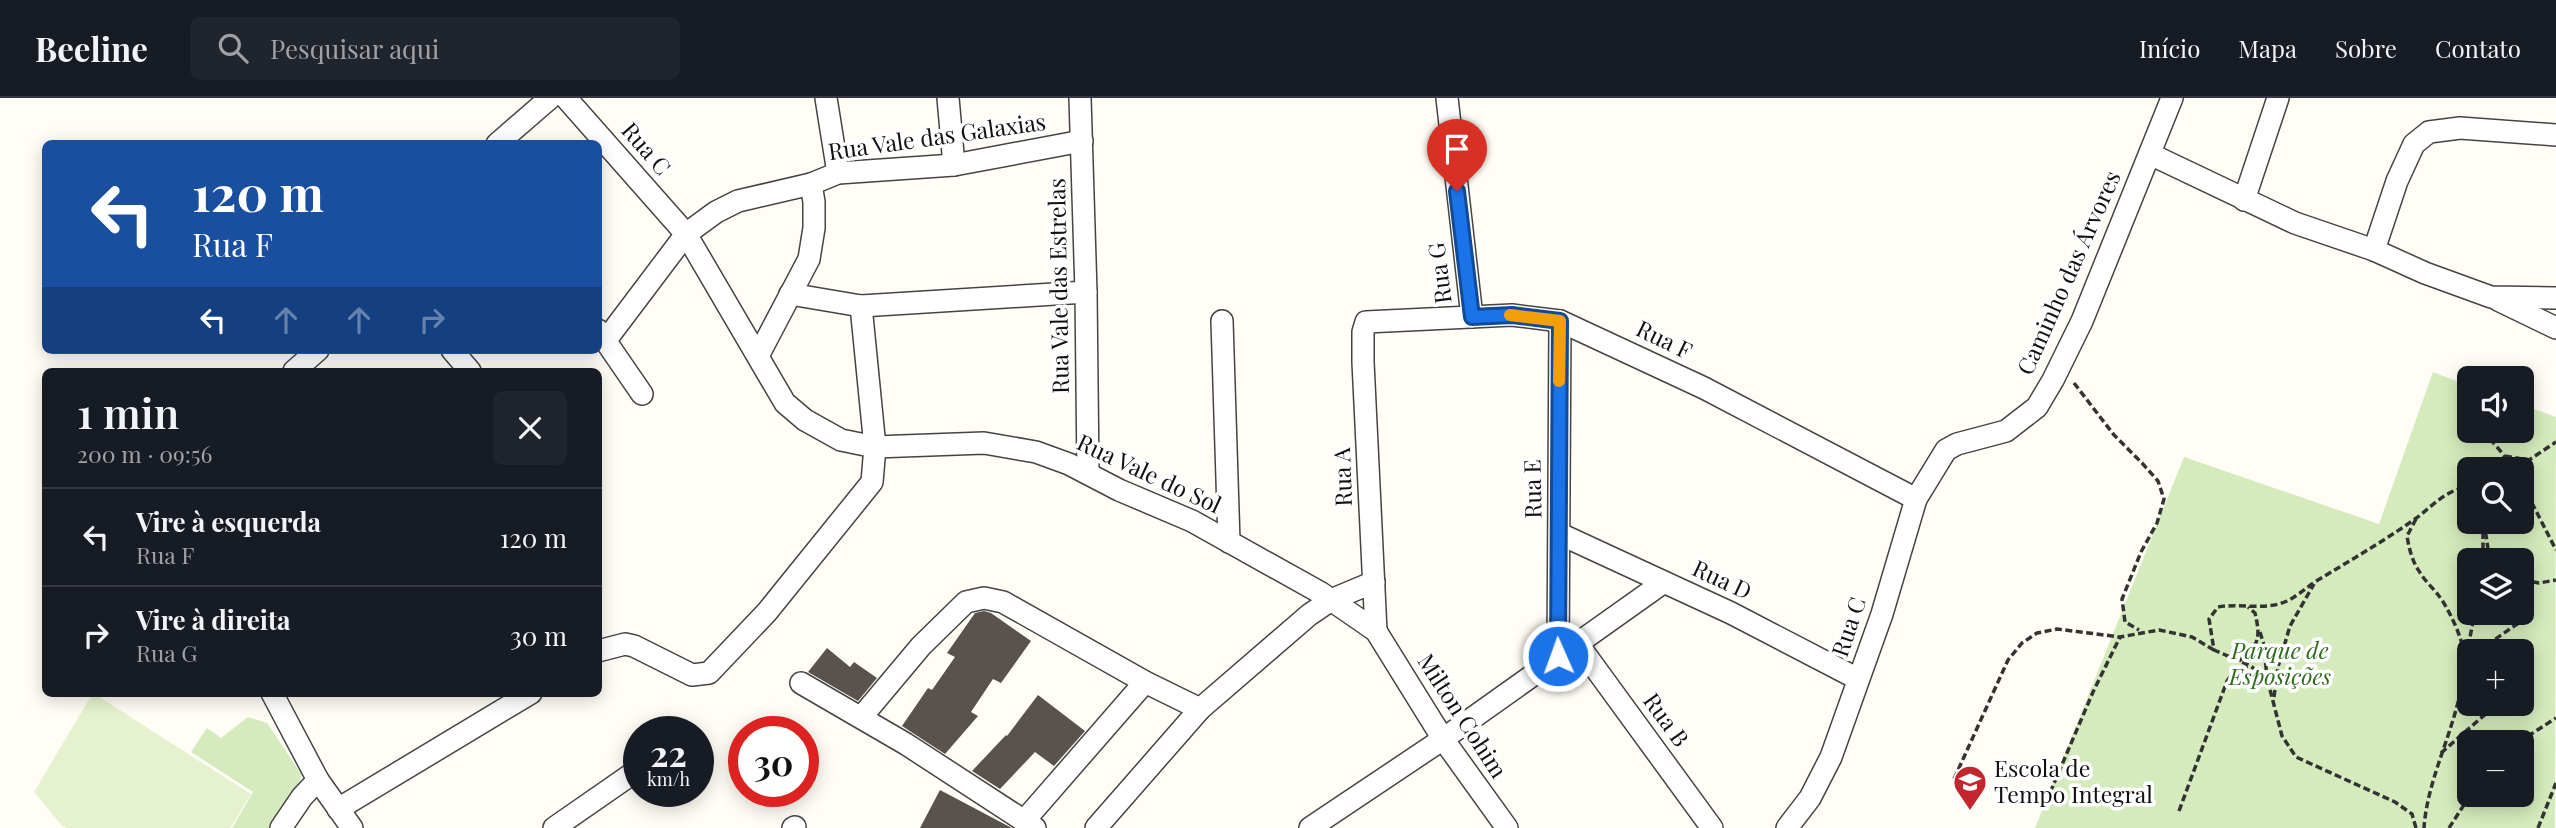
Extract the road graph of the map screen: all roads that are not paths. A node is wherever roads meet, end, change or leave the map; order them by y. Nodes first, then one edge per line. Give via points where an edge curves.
1 (550, 98) edge
2 (566, 98) edge
3 (826, 98) edge
4 (948, 98) edge
5 (1080, 98) edge
6 (1447, 98) edge
7 (2172, 98) edge
8 (2278, 98) edge
9 (2556, 135) edge
10 (502, 140) edge
11 (1082, 141) junction
12 (2150, 154) junction
13 (954, 165) junction
14 (838, 173) junction
15 (811, 184) junction
16 (2244, 200) junction
17 (686, 234) junction
18 (2374, 250) junction
19 (1086, 292) junction
20 (790, 294) junction
21 (2491, 297) junction
22 (2556, 298) edge
23 (861, 306) junction
24 (1472, 317) junction
25 (1222, 321) dead end
26 (1560, 321) junction
27 (1366, 322) joint
28 (2556, 328) edge
29 (602, 335) edge
30 (313, 354) edge
31 (455, 354) edge
32 (758, 356) junction
33 (297, 368) edge
34 (467, 368) edge
35 (642, 394) dead end
36 (1957, 444) joint
37 (875, 447) junction
38 (1088, 473) junction
39 (1916, 499) junction
40 (1560, 534) junction
41 (1229, 542) junction
42 (1374, 582) junction
43 (1664, 582) junction
44 (1331, 600) junction
45 (1376, 631) junction
46 (1577, 643) junction
47 (602, 650) edge
48 (1558, 656) junction
49 (1858, 680) junction
50 (1144, 682) junction
51 (801, 683) dead end
52 (274, 697) edge
53 (524, 697) edge
54 (1200, 709) junction
55 (863, 719) junction
56 (1443, 739) junction
57 (318, 780) junction
58 (623, 780) edge
59 (338, 809) junction
60 (1030, 825) edge
61 (281, 828) edge
62 (352, 828) edge
63 (554, 828) edge
64 (1096, 828) edge
65 (1311, 828) edge
66 (1507, 828) edge
67 (1712, 828) edge
68 (1787, 828) edge

1 - 10 street
2 - 17 street, Rua C
3 - 14 street
4 - 13 street
5 - 11 street, Rua Vale das Estrelas
6 - 24 street, Rua G
7 - 12 street, Caminho das Árvores
8 - 16 street
9 - 18 street via 2460,128 2429,132 2414,144
11 - 13 street, Rua Vale das Galaxias
11 - 19 street, Rua Vale das Estrelas
12 - 16 street, Caminho das Árvores
12 - 36 street, Caminho das Árvores via 2082,321 2036,407 2006,431
13 - 14 street, Rua Vale das Galaxias
14 - 15 street, Rua Vale das Galaxias
15 - 17 street, Rua Vale das Galaxias via 738,201
15 - 20 street via 814,228 809,258
16 - 18 street, Caminho das Árvores
17 - 29 street
17 - 32 street, Rua C
18 - 21 street, Caminho das Árvores
19 - 23 street
19 - 38 street, Rua Vale das Estrelas
20 - 23 street
20 - 32 street
21 - 22 street, Caminho das Árvores
21 - 28 street
23 - 37 street
24 - 26 street, Rua F via 1512,315
24 - 27 street, Rua F
25 - 41 street
26 - 39 street, Rua F via 1704,388
26 - 40 street, Rua E
27 - 42 street, Rua A via 1363,352
29 - 35 street
30 - 33 street
31 - 34 street
32 - 37 street, Rua Vale do Sol via 785,403 805,420 841,440
36 - 39 street, Rua C via 1937,461
37 - 38 street, Rua Vale do Sol via 984,443 1036,452
37 - 47 street via 872,482 712,672 692,675 625,644
38 - 41 street, Rua Vale do Sol
39 - 49 street, Rua C
40 - 43 street, Rua D
40 - 48 street, Rua E
41 - 44 street, Rua Vale do Sol
42 - 44 street
42 - 45 street, Rua A
43 - 46 street
43 - 49 street, Rua D
44 - 45 street, Rua Vale do Sol
44 - 54 street
45 - 56 street, Milton Cohim
46 - 48 street
46 - 67 street, Rua B
48 - 56 street
49 - 68 street, Rua C via 1831,757 1810,798
50 - 54 street
50 - 55 street via 1003,602 973,599 921,646
50 - 60 street
51 - 55 street
52 - 57 street
53 - 59 street
54 - 64 street
55 - 60 street
56 - 65 street
56 - 66 street, Milton Cohim
57 - 59 street
57 - 61 street
58 - 63 street
59 - 62 street

